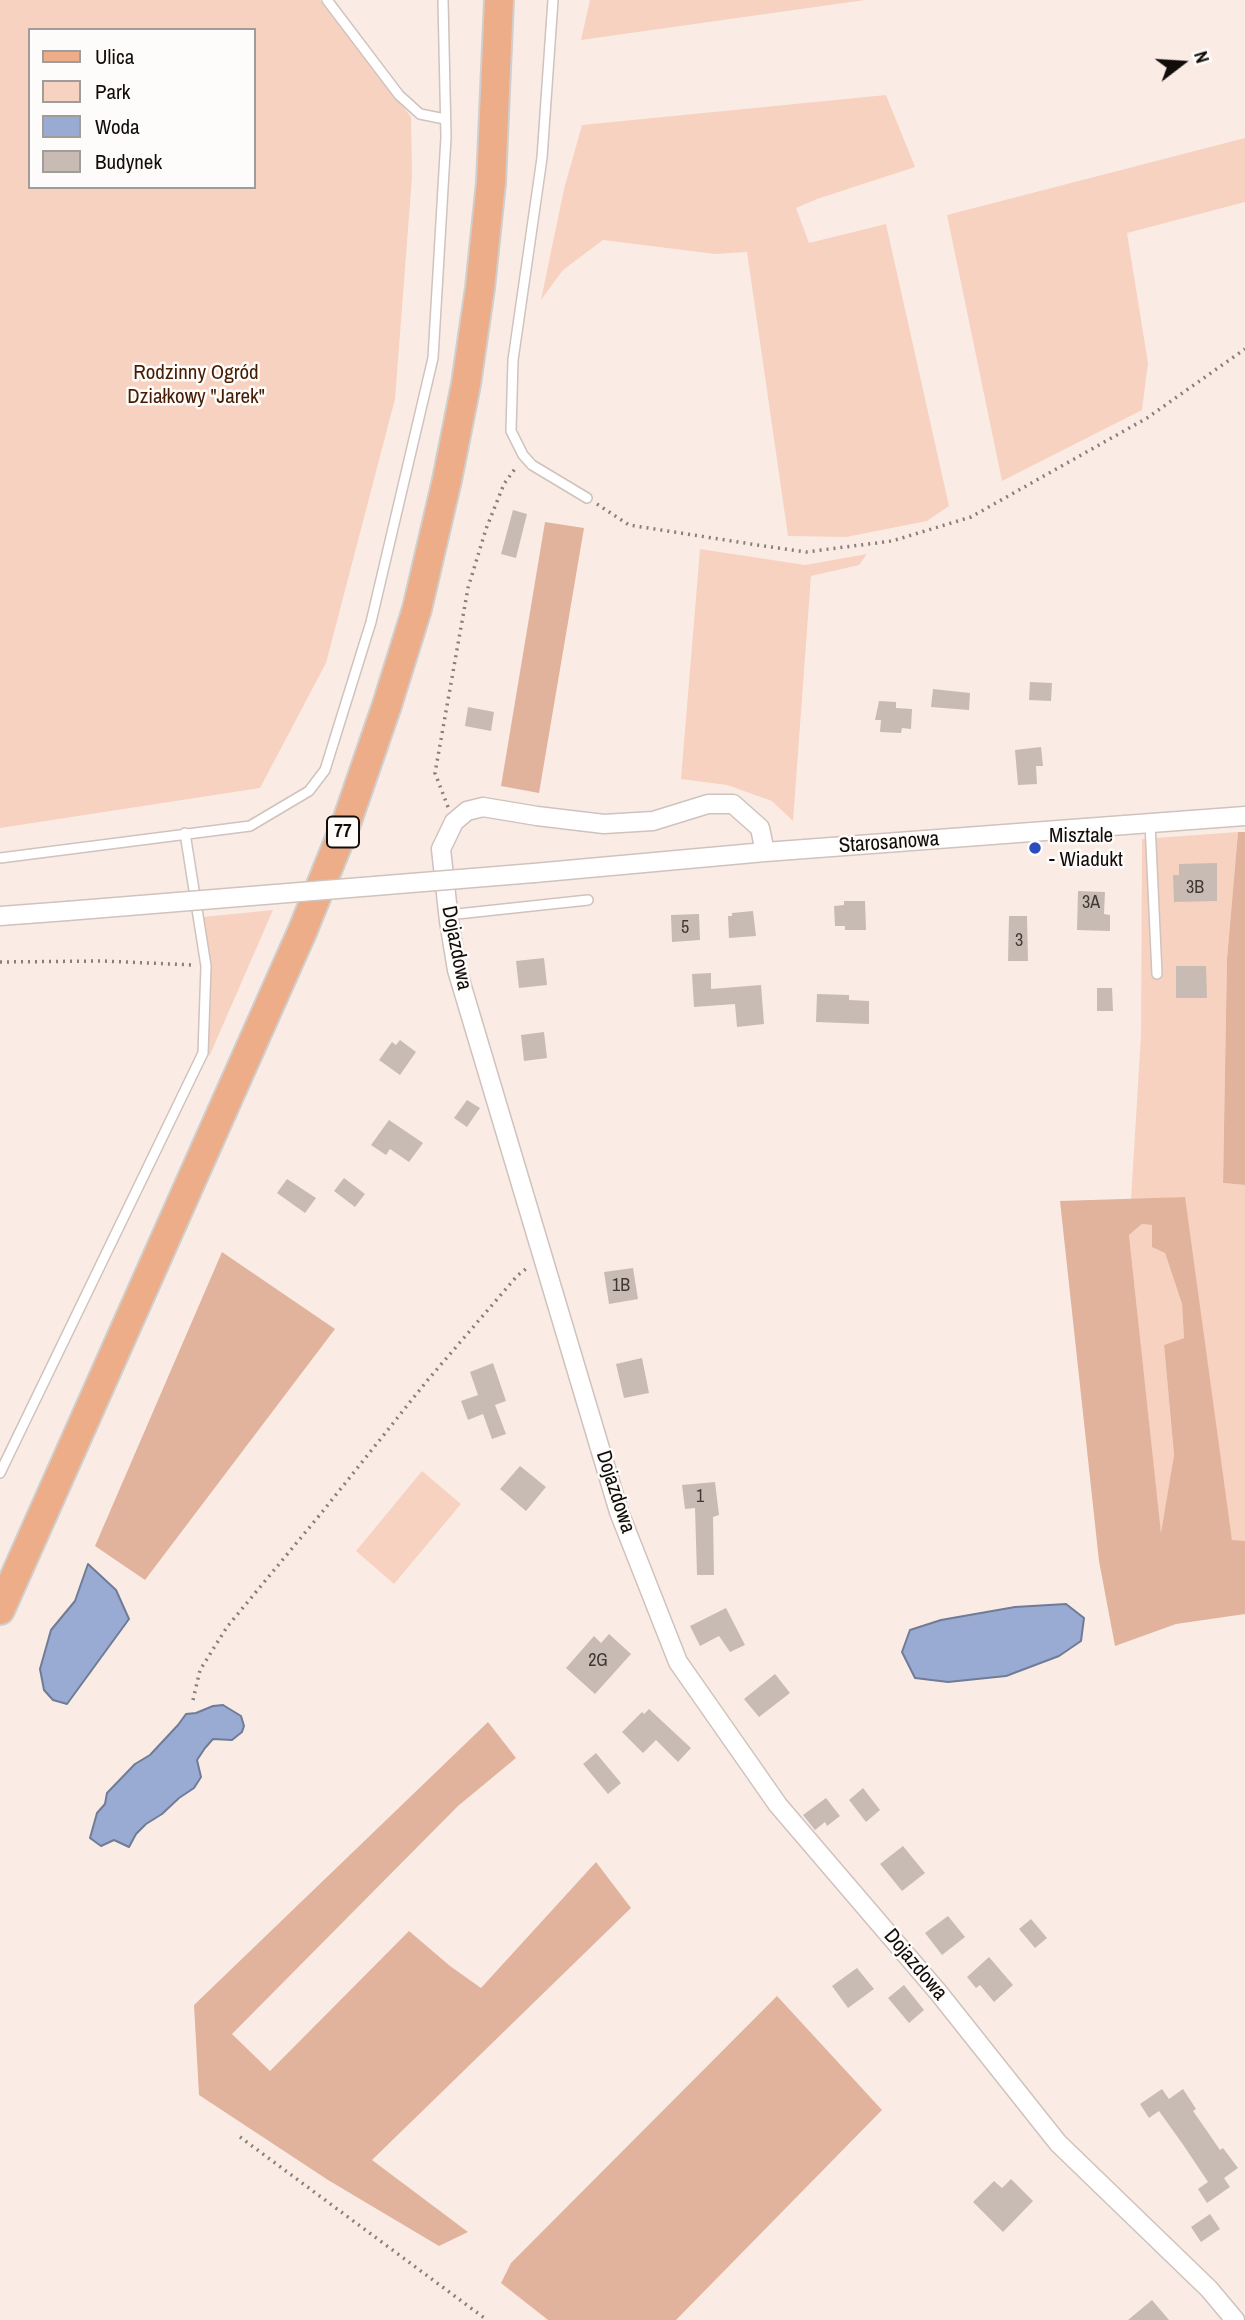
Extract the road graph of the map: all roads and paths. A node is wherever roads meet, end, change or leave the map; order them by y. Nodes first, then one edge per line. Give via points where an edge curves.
1 (327, 0) edge
2 (443, 0) edge
3 (499, 0) edge
4 (553, 0) edge
5 (445, 119) junction
6 (1245, 349) edge
7 (523, 455) junction
8 (587, 498) joint
9 (1245, 816) edge
10 (454, 822) junction
11 (1150, 823) junction
12 (185, 832) junction
13 (765, 852) junction
14 (0, 858) edge
15 (588, 900) dead end
16 (448, 915) junction
17 (0, 916) edge
18 (0, 962) edge
19 (206, 966) junction
20 (1157, 974) dead end
21 (543, 1256) junction
22 (0, 1473) edge
23 (0, 1610) edge
24 (193, 1700) dead end
25 (240, 2137) dead end
26 (487, 2320) edge
27 (1236, 2320) edge

1 - 5 lane via 400,95 420,114
2 - 5 lane
3 - 23 main road, 77 via 491,183 466,384 420,596 387,705 302,932
4 - 7 lane via 542,158 513,360 511,431
5 - 12 lane via 433,358 371,622 325,770 309,791 250,826
6 - 8 path via 1147,418 971,517 892,541 806,551 764,547 629,525
7 - 8 lane
7 - 10 path via 504,484 468,588 435,773
9 - 11 street, Starosanowa
10 - 13 street via 467,811 483,807 604,824 653,821 708,804 733,804 760,828
10 - 16 street, Dojazdowa via 441,849
11 - 13 street, Starosanowa
11 - 20 lane
12 - 14 lane
12 - 19 lane
13 - 17 street, Starosanowa, bridge
15 - 16 lane
16 - 21 street, Dojazdowa via 457,970
18 - 19 path
19 - 22 lane via 203,1053
21 - 24 path via 517,1276 426,1382 226,1627 200,1670
21 - 27 street, Dojazdowa via 619,1511 678,1662 778,1805 938,1992 1058,2143
25 - 26 path

